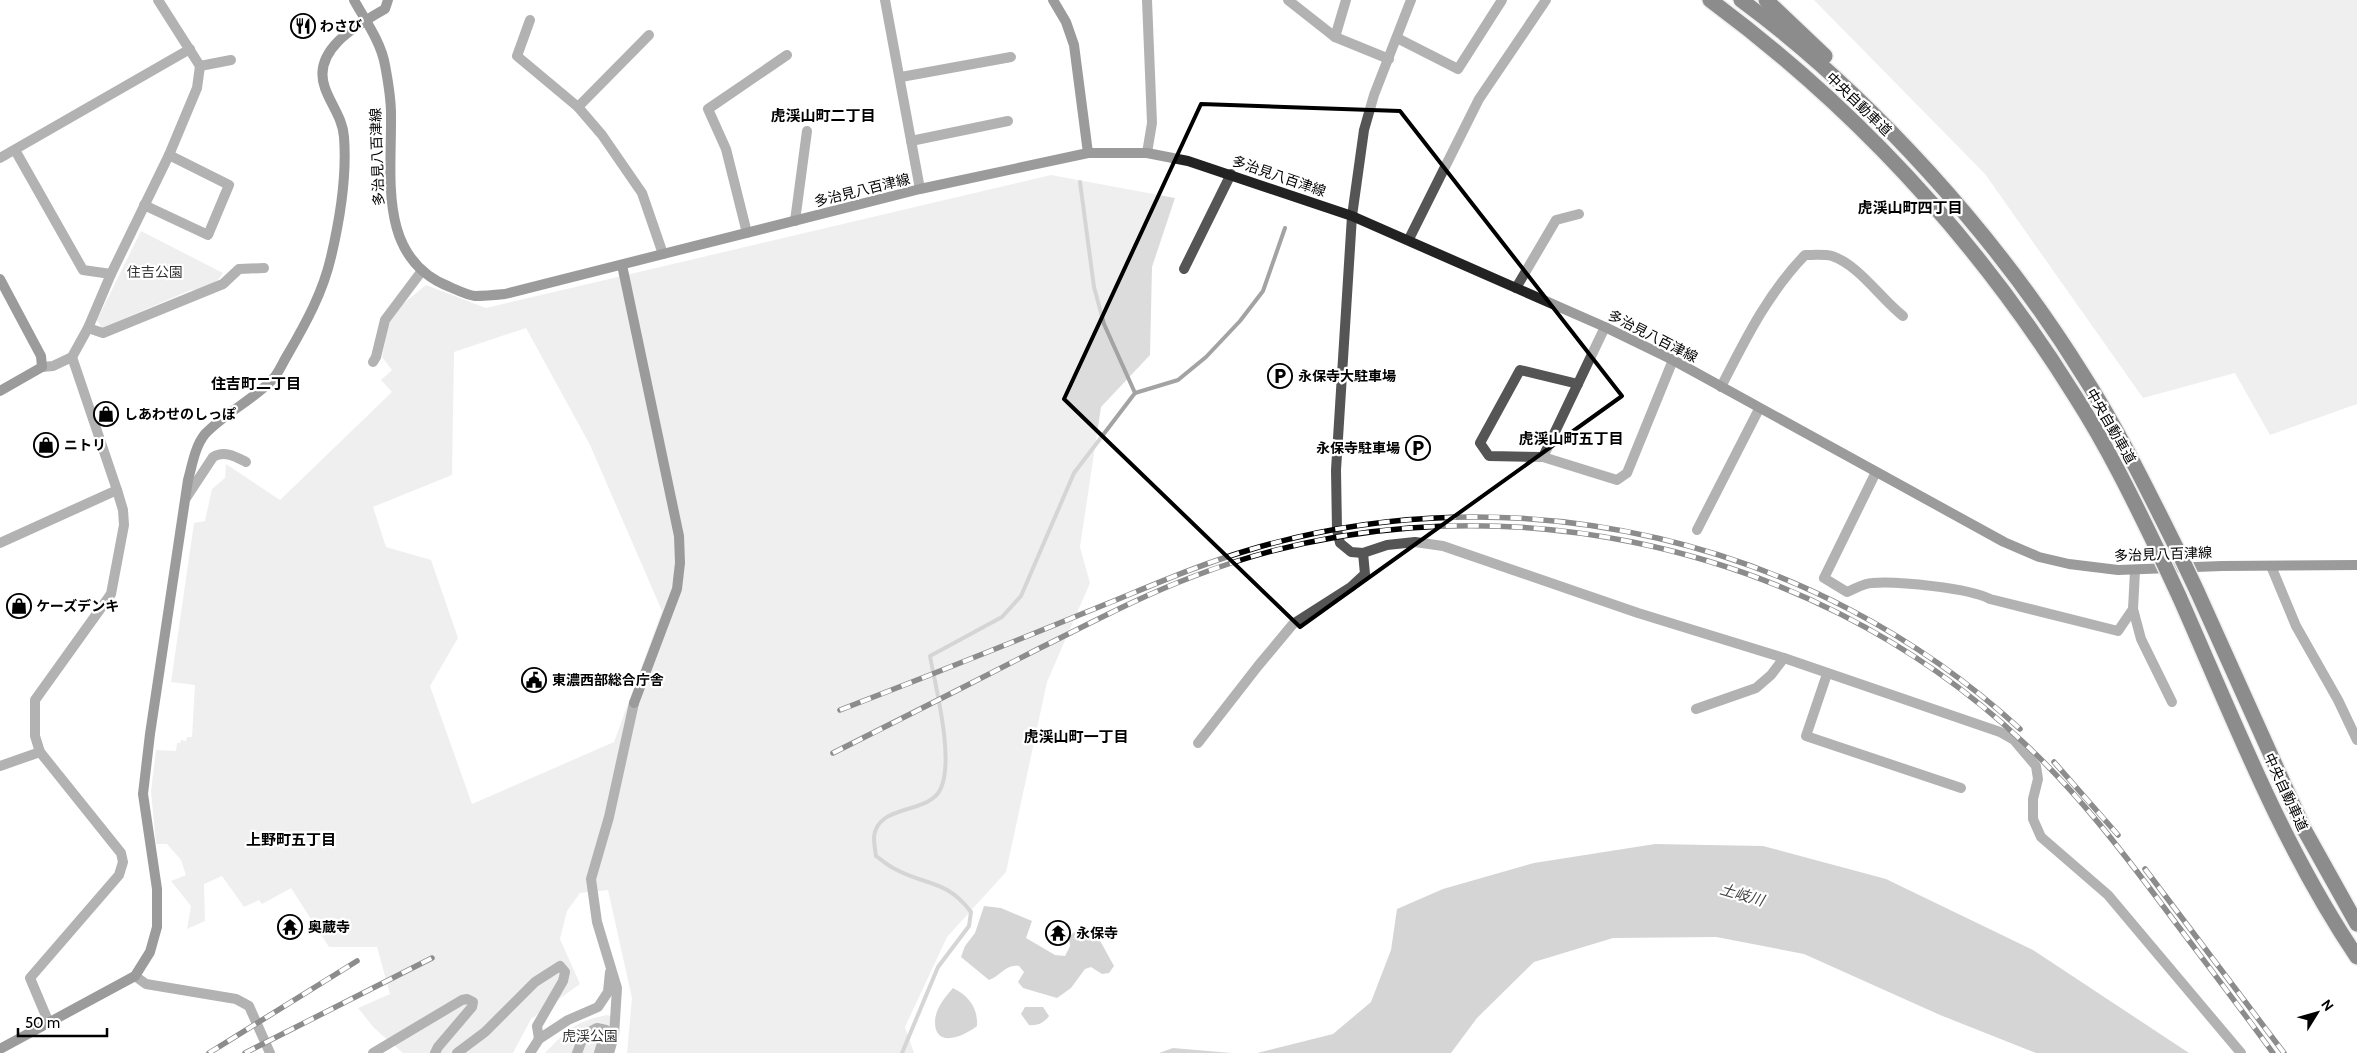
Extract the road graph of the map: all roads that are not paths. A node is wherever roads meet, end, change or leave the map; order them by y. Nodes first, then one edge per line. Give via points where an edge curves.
1 (158, 0) edge
2 (354, 0) edge
3 (388, 0) edge
4 (885, 0) edge
5 (1053, 0) edge
6 (1147, 0) edge
7 (1288, 0) edge
8 (1346, 0) edge
9 (1411, 0) edge
10 (1502, 0) edge
11 (1546, 0) edge
12 (1710, 0) edge
13 (1741, 0) edge
14 (1766, 0) edge
15 (365, 20) junction
16 (530, 20) dead end
17 (649, 35) dead end
18 (1335, 37) junction
19 (1397, 38) junction
20 (190, 48) junction
21 (788, 55) dead end
22 (1011, 57) dead end
23 (1389, 59) junction
24 (231, 60) dead end
25 (200, 66) junction
26 (901, 77) junction
27 (578, 107) junction
28 (1008, 121) dead end
29 (807, 131) dead end
30 (911, 141) junction
31 (15, 150) junction
32 (1088, 153) junction
33 (1146, 153) junction
34 (169, 155) junction
35 (0, 158) edge
36 (1920, 163) junction
37 (1231, 174) junction
38 (920, 189) junction
39 (144, 205) junction
40 (1579, 214) dead end
41 (1352, 216) junction
42 (795, 222) junction
43 (747, 233) junction
44 (1409, 239) junction
45 (663, 254) junction
46 (622, 265) junction
47 (264, 268) dead end
48 (1184, 269) dead end
49 (421, 272) junction
50 (111, 274) junction
51 (0, 279) edge
52 (1516, 288) junction
53 (1903, 316) dead end
54 (1605, 327) junction
55 (88, 328) junction
56 (72, 357) junction
57 (1673, 360) junction
58 (372, 362) dead end
59 (42, 367) junction
60 (1578, 384) junction
61 (1721, 387) junction
62 (0, 391) edge
63 (1759, 409) junction
64 (1543, 457) junction
65 (246, 462) dead end
66 (1876, 472) junction
67 (116, 490) junction
68 (186, 498) junction
69 (1697, 530) dead end
70 (0, 543) edge
71 (1363, 553) junction
72 (2357, 565) edge
73 (2271, 566) junction
74 (2135, 571) junction
75 (2133, 609) junction
76 (1784, 658) junction
77 (1828, 674) junction
78 (2172, 702) dead end
79 (634, 703) joint
80 (1696, 709) dead end
81 (2357, 740) edge
82 (1198, 743) dead end
83 (40, 752) junction
84 (0, 766) edge
85 (1961, 788) dead end
86 (2357, 924) edge
87 (2357, 957) edge
88 (610, 966) junction
89 (135, 976) junction
90 (598, 1007) junction
91 (616, 1017) junction
92 (49, 1023) junction
93 (538, 1039) junction
94 (608, 1046) edge
95 (0, 1049) edge
96 (270, 1053) edge
97 (373, 1053) edge
98 (435, 1053) edge
99 (457, 1053) edge
100 (530, 1053) edge
101 (577, 1053) edge
102 (599, 1053) edge
103 (2242, 1053) edge

1 - 20 street
2 - 15 main road, 多治見八百津線
3 - 15 main road via 385,9
4 - 26 street
5 - 32 main road via 1074,45
6 - 33 street via 1152,123
7 - 18 street
8 - 18 street
9 - 19 street
10 - 19 street via 1458,68
11 - 44 street via 1479,99
12 - 87 highway, 中央自動車道, bridge via 1783,56 1843,110 1905,173 1977,256 2076,397 2122,478 2159,553 2281,822 2329,914
13 - 36 highway, 中央自動車道 via 1831,74
14 - 36 highway via 1868,100
15 - 49 main road, 多治見八百津線 via 385,63 391,111 392,207 398,236 407,256
15 - 68 main road via 330,48 321,71 344,136 338,228 327,274 305,324 274,378 204,435 195,454
16 - 27 street via 517,56
17 - 27 street
18 - 23 street
19 - 23 street
20 - 25 street
20 - 31 street
21 - 43 street via 708,109 726,149
22 - 26 street
23 - 41 street via 1364,130
24 - 25 street
25 - 34 street via 196,88
26 - 30 street
27 - 45 street via 602,135 642,193
28 - 30 street
29 - 42 street
30 - 38 street
31 - 35 street
31 - 50 street via 83,270
32 - 33 main road, 多治見八百津線
32 - 38 main road, 多治見八百津線
33 - 37 main road, 多治見八百津線
34 - 39 street
34 - 39 street via 229,185 208,235
36 - 86 highway, 中央自動車道, bridge via 1993,249 2072,358 2109,417 2178,551 2305,831
37 - 41 main road, 多治見八百津線
37 - 48 street
38 - 42 main road, 多治見八百津線
39 - 50 street
40 - 52 street via 1556,220
41 - 44 main road, 多治見八百津線
41 - 71 street via 1336,470 1337,530 1340,543 1351,552
42 - 43 main road, 多治見八百津線
43 - 45 main road, 多治見八百津線
44 - 52 main road, 多治見八百津線
45 - 46 main road, 多治見八百津線
46 - 49 main road, 多治見八百津線 via 505,294 473,296 443,285
46 - 79 main road via 679,536 680,563 677,589
47 - 55 street via 239,269 223,284 103,333
49 - 58 street via 385,320
50 - 55 street
51 - 59 main road via 41,356
52 - 54 main road, 多治見八百津線
53 - 61 street via 1855,270 1832,256 1805,255 1785,275 1756,320
54 - 57 main road, 多治見八百津線
54 - 60 street
55 - 56 street
56 - 59 street via 53,366
56 - 67 street
57 - 61 main road, 多治見八百津線
57 - 64 street via 1626,473 1617,480
59 - 62 main road
60 - 64 street
60 - 64 street via 1520,370 1480,443 1489,456
61 - 63 main road, 多治見八百津線
63 - 66 main road, 多治見八百津線
63 - 69 street
65 - 68 street via 218,454 209,462
66 - 74 main road, 多治見八百津線 via 2004,542 2039,557 2087,567
66 - 75 street via 1824,578 1847,592 1871,582 1979,593 2118,631
67 - 70 street
67 - 83 street via 124,524 111,594 34,700 35,736
68 - 89 main road via 142,794 157,889 157,927 150,952
71 - 76 street via 1406,543 1444,546 1638,613
71 - 82 street via 1365,574 1351,587 1294,624
72 - 73 main road, 多治見八百津線
73 - 74 main road, 多治見八百津線
73 - 81 street via 2296,626
74 - 75 street
75 - 78 street via 2141,639
76 - 77 street
76 - 80 street via 1756,688
77 - 85 street via 1806,736
77 - 103 street via 2000,732 2014,740 2036,766 2038,779 2033,819 2041,837 2108,895
79 - 88 street via 609,817 591,879 597,922
83 - 84 street
83 - 92 street via 121,853 123,862 119,874 30,978
88 - 90 street via 608,992
88 - 91 street via 617,988
89 - 92 main road
89 - 96 street via 146,984 236,999 249,1006
90 - 91 street via 611,1009
90 - 93 street via 568,1020
91 - 94 street
92 - 95 main road
93 - 99 street via 537,1026 563,981 565,972 560,966 535,982 491,1026
93 - 100 street
94 - 101 street via 606,1030 597,1028 584,1035
94 - 102 street
97 - 98 street via 462,1000 473,1002

